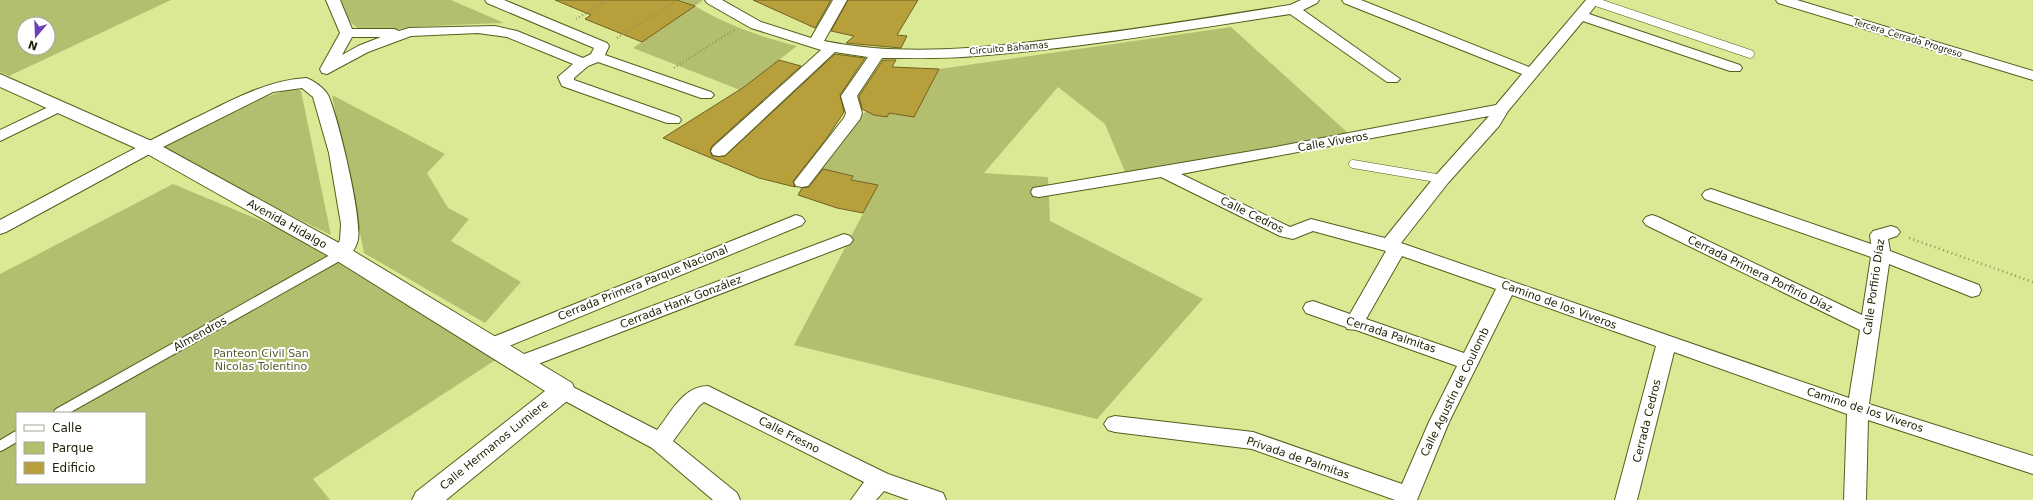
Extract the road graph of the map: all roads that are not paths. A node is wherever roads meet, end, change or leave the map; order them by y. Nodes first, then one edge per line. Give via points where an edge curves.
1 (334, 0) edge
2 (492, 0) edge
3 (712, 0) edge
4 (840, 0) edge
5 (1312, 0) edge
6 (1349, 0) edge
7 (1593, 0) edge
8 (1783, 0) edge
9 (1293, 9) junction
10 (1579, 14) junction
11 (409, 32) junction
12 (347, 33) junction
13 (815, 44) junction
14 (832, 47) junction
15 (600, 52) junction
16 (878, 54) junction
17 (1750, 54) dead end
18 (583, 63) junction
19 (1735, 68) dead end
20 (327, 70) junction
21 (1532, 73) junction
22 (2033, 76) edge
23 (1392, 79) dead end
24 (0, 80) edge
25 (306, 83) junction
26 (706, 95) dead end
27 (58, 107) junction
28 (1501, 109) junction
29 (673, 120) dead end
30 (0, 136) edge
31 (149, 147) junction
32 (719, 151) dead end
33 (1353, 164) dead end
34 (1164, 172) junction
35 (1442, 179) junction
36 (802, 182) dead end
37 (1039, 192) dead end
38 (1711, 195) dead end
39 (796, 221) dead end
40 (1652, 221) dead end
41 (0, 228) edge
42 (1891, 232) road end
43 (844, 240) dead end
44 (1393, 247) junction
45 (342, 254) junction
46 (1881, 254) junction
47 (1507, 286) junction
48 (1972, 290) dead end
49 (1313, 308) dead end
50 (1354, 324) junction
51 (1869, 326) junction
52 (1667, 343) junction
53 (490, 346) junction
54 (1470, 362) junction
55 (518, 364) junction
56 (563, 390) junction
57 (1858, 409) junction
58 (61, 412) edge
59 (1115, 424) dead end
60 (16, 437) edge
61 (660, 442) junction
62 (0, 446) edge
63 (2033, 465) edge
64 (880, 480) junction
65 (1407, 497) edge
66 (426, 500) edge
67 (729, 500) edge
68 (862, 500) edge
69 (935, 500) edge
70 (1626, 500) edge
71 (1855, 500) edge

1 - 12 street
2 - 15 street via 561,28
3 - 13 street, Circuito Bahamas via 756,25
4 - 13 street
5 - 9 street, Circuito Bahamas
6 - 21 street
7 - 10 street
7 - 17 lane
8 - 22 street, Tercera Cerrada Progreso
9 - 16 street, Circuito Bahamas via 1140,33 1028,47 974,52
9 - 23 street
10 - 19 street
10 - 21 street
11 - 12 street
11 - 18 street via 495,30 512,34
11 - 20 street via 363,49
12 - 20 street
13 - 14 street, Circuito Bahamas
14 - 16 street, Circuito Bahamas
14 - 32 street
15 - 18 street
15 - 26 street via 658,78
16 - 36 street via 849,96 854,113 852,119
18 - 29 street via 566,77 567,83
20 - 25 street
21 - 28 street
24 - 27 street, Avenida Hidalgo
25 - 31 street via 268,89
25 - 45 street via 320,95 337,153 350,224 349,240
27 - 30 street
27 - 31 street, Avenida Hidalgo
28 - 34 street, Calle Viveros
28 - 35 street via 1493,123
31 - 41 street
31 - 45 street, Avenida Hidalgo
33 - 35 lane
34 - 37 street, Calle Viveros
34 - 44 street, Calle Cedros via 1286,232 1294,233 1311,225
35 - 44 street
38 - 46 street
39 - 53 street, Cerrada Primera Parque Nacional
40 - 51 street, Cerrada Primera Porfirio Díaz
42 - 46 street, Calle Porfirio Díaz via 1879,235
43 - 55 street, Cerrada Hank González
44 - 47 street, Camino de los Viveros
44 - 50 street
45 - 53 street, Avenida Hidalgo
45 - 58 lane, Almendros
46 - 48 street
46 - 51 street, Calle Porfirio Díaz
47 - 52 street, Camino de los Viveros
47 - 54 street, Calle Agustín de Coulomb
49 - 50 street, Cerrada Palmitas
50 - 54 street, Cerrada Palmitas
51 - 57 street, Calle Porfirio Díaz
52 - 57 street, Camino de los Viveros
52 - 70 street, Cerrada Cedros
53 - 55 street, Avenida Hidalgo
54 - 65 street, Calle Agustín de Coulomb via 1438,422
55 - 56 street, Avenida Hidalgo
56 - 61 street
56 - 66 street, Calle Hermanos Lumiere
57 - 63 street, Camino de los Viveros
57 - 71 street, Calle Porfirio Díaz
59 - 65 street, Privada de Palmitas via 1253,441
60 - 62 lane
61 - 64 street, Calle Fresno via 692,400 700,394 708,394
61 - 67 street
64 - 68 street
64 - 69 street, Calle Fresno

